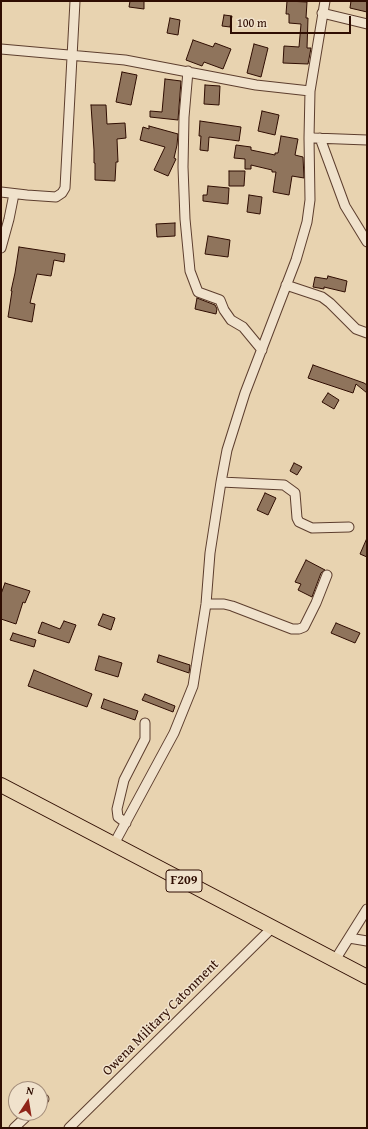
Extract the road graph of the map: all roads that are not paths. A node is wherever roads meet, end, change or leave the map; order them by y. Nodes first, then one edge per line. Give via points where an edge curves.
1 (75, 1) edge
2 (325, 1) edge
3 (322, 13) junction
4 (367, 24) edge
5 (1, 49) edge
6 (72, 56) junction
7 (188, 71) junction
8 (310, 91) junction
9 (309, 138) junction
10 (320, 138) junction
11 (367, 140) edge
12 (1, 192) edge
13 (14, 194) junction
14 (367, 242) edge
15 (1, 248) edge
16 (286, 285) junction
17 (367, 333) edge
18 (262, 350) junction
19 (220, 482) junction
20 (349, 527) dead end
21 (327, 576) dead end
22 (206, 604) junction
23 (145, 723) dead end
24 (1, 785) edge
25 (126, 823) junction
26 (114, 844) junction
27 (367, 909) edge
28 (273, 927) junction
29 (349, 938) junction
30 (367, 941) edge
31 (335, 960) junction
32 (367, 977) edge
33 (21, 1121) edge
34 (14, 1128) edge
35 (69, 1128) edge

1 - 6 street
2 - 3 street
3 - 4 street
3 - 8 street
5 - 6 street
6 - 7 street via 125,60
6 - 13 street via 65,188 62,194 56,197
7 - 8 street via 256,85
7 - 18 street via 183,167 190,271 198,292 220,300 231,320 243,327
8 - 9 street
9 - 10 street
9 - 16 street via 310,200 307,222
10 - 11 street
10 - 14 street via 344,206
12 - 13 street
13 - 15 street
16 - 17 street via 322,297 356,329
16 - 18 street
18 - 19 street via 245,393
19 - 20 street via 284,485 295,493 298,522 312,528
19 - 22 street
21 - 22 street via 304,627 299,629 292,629 232,606
22 - 25 street via 193,686 174,733
23 - 25 street via 144,739 124,780 117,809 118,817
24 - 26 main road, F209
25 - 26 street
26 - 28 main road, F209
27 - 29 street
28 - 31 main road, F209
28 - 35 street, Owena Military Catonment
29 - 30 street
29 - 31 street
31 - 32 main road, F209
33 - 34 street

